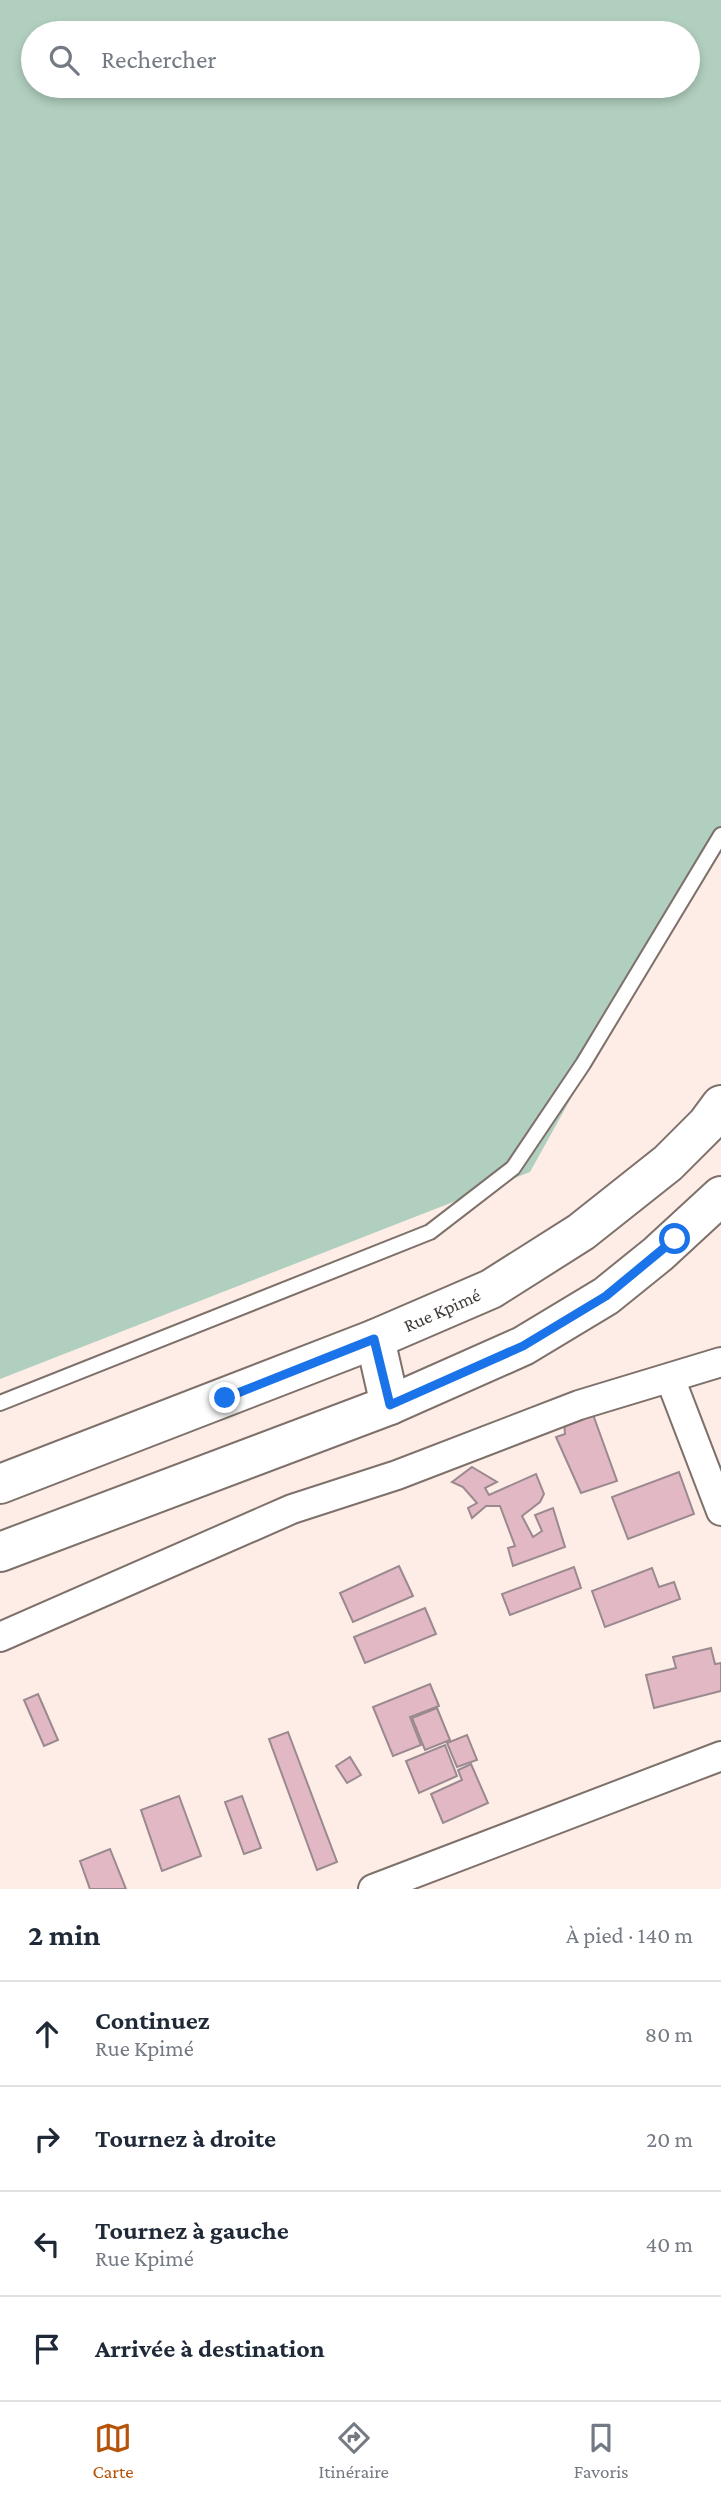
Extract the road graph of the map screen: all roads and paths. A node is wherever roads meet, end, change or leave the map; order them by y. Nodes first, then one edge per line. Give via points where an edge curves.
1 (721, 835) edge
2 (721, 1105) edge
3 (721, 1196) edge
4 (374, 1339) junction
5 (721, 1362) edge
6 (670, 1378) junction
7 (0, 1403) edge
8 (390, 1405) junction
9 (0, 1484) edge
10 (721, 1511) edge
11 (0, 1552) edge
12 (0, 1637) edge
13 (721, 1756) edge
14 (373, 1889) edge

1 - 7 lane via 583,1064 513,1168 430,1233
2 - 4 main road, Rue Kpimé via 668,1163 581,1231 491,1289
3 - 8 main road via 606,1296 523,1346
4 - 8 main road
4 - 9 main road, Rue Kpimé
5 - 6 street
6 - 10 street
6 - 12 street via 579,1405 397,1475 292,1509
8 - 11 main road
13 - 14 street

